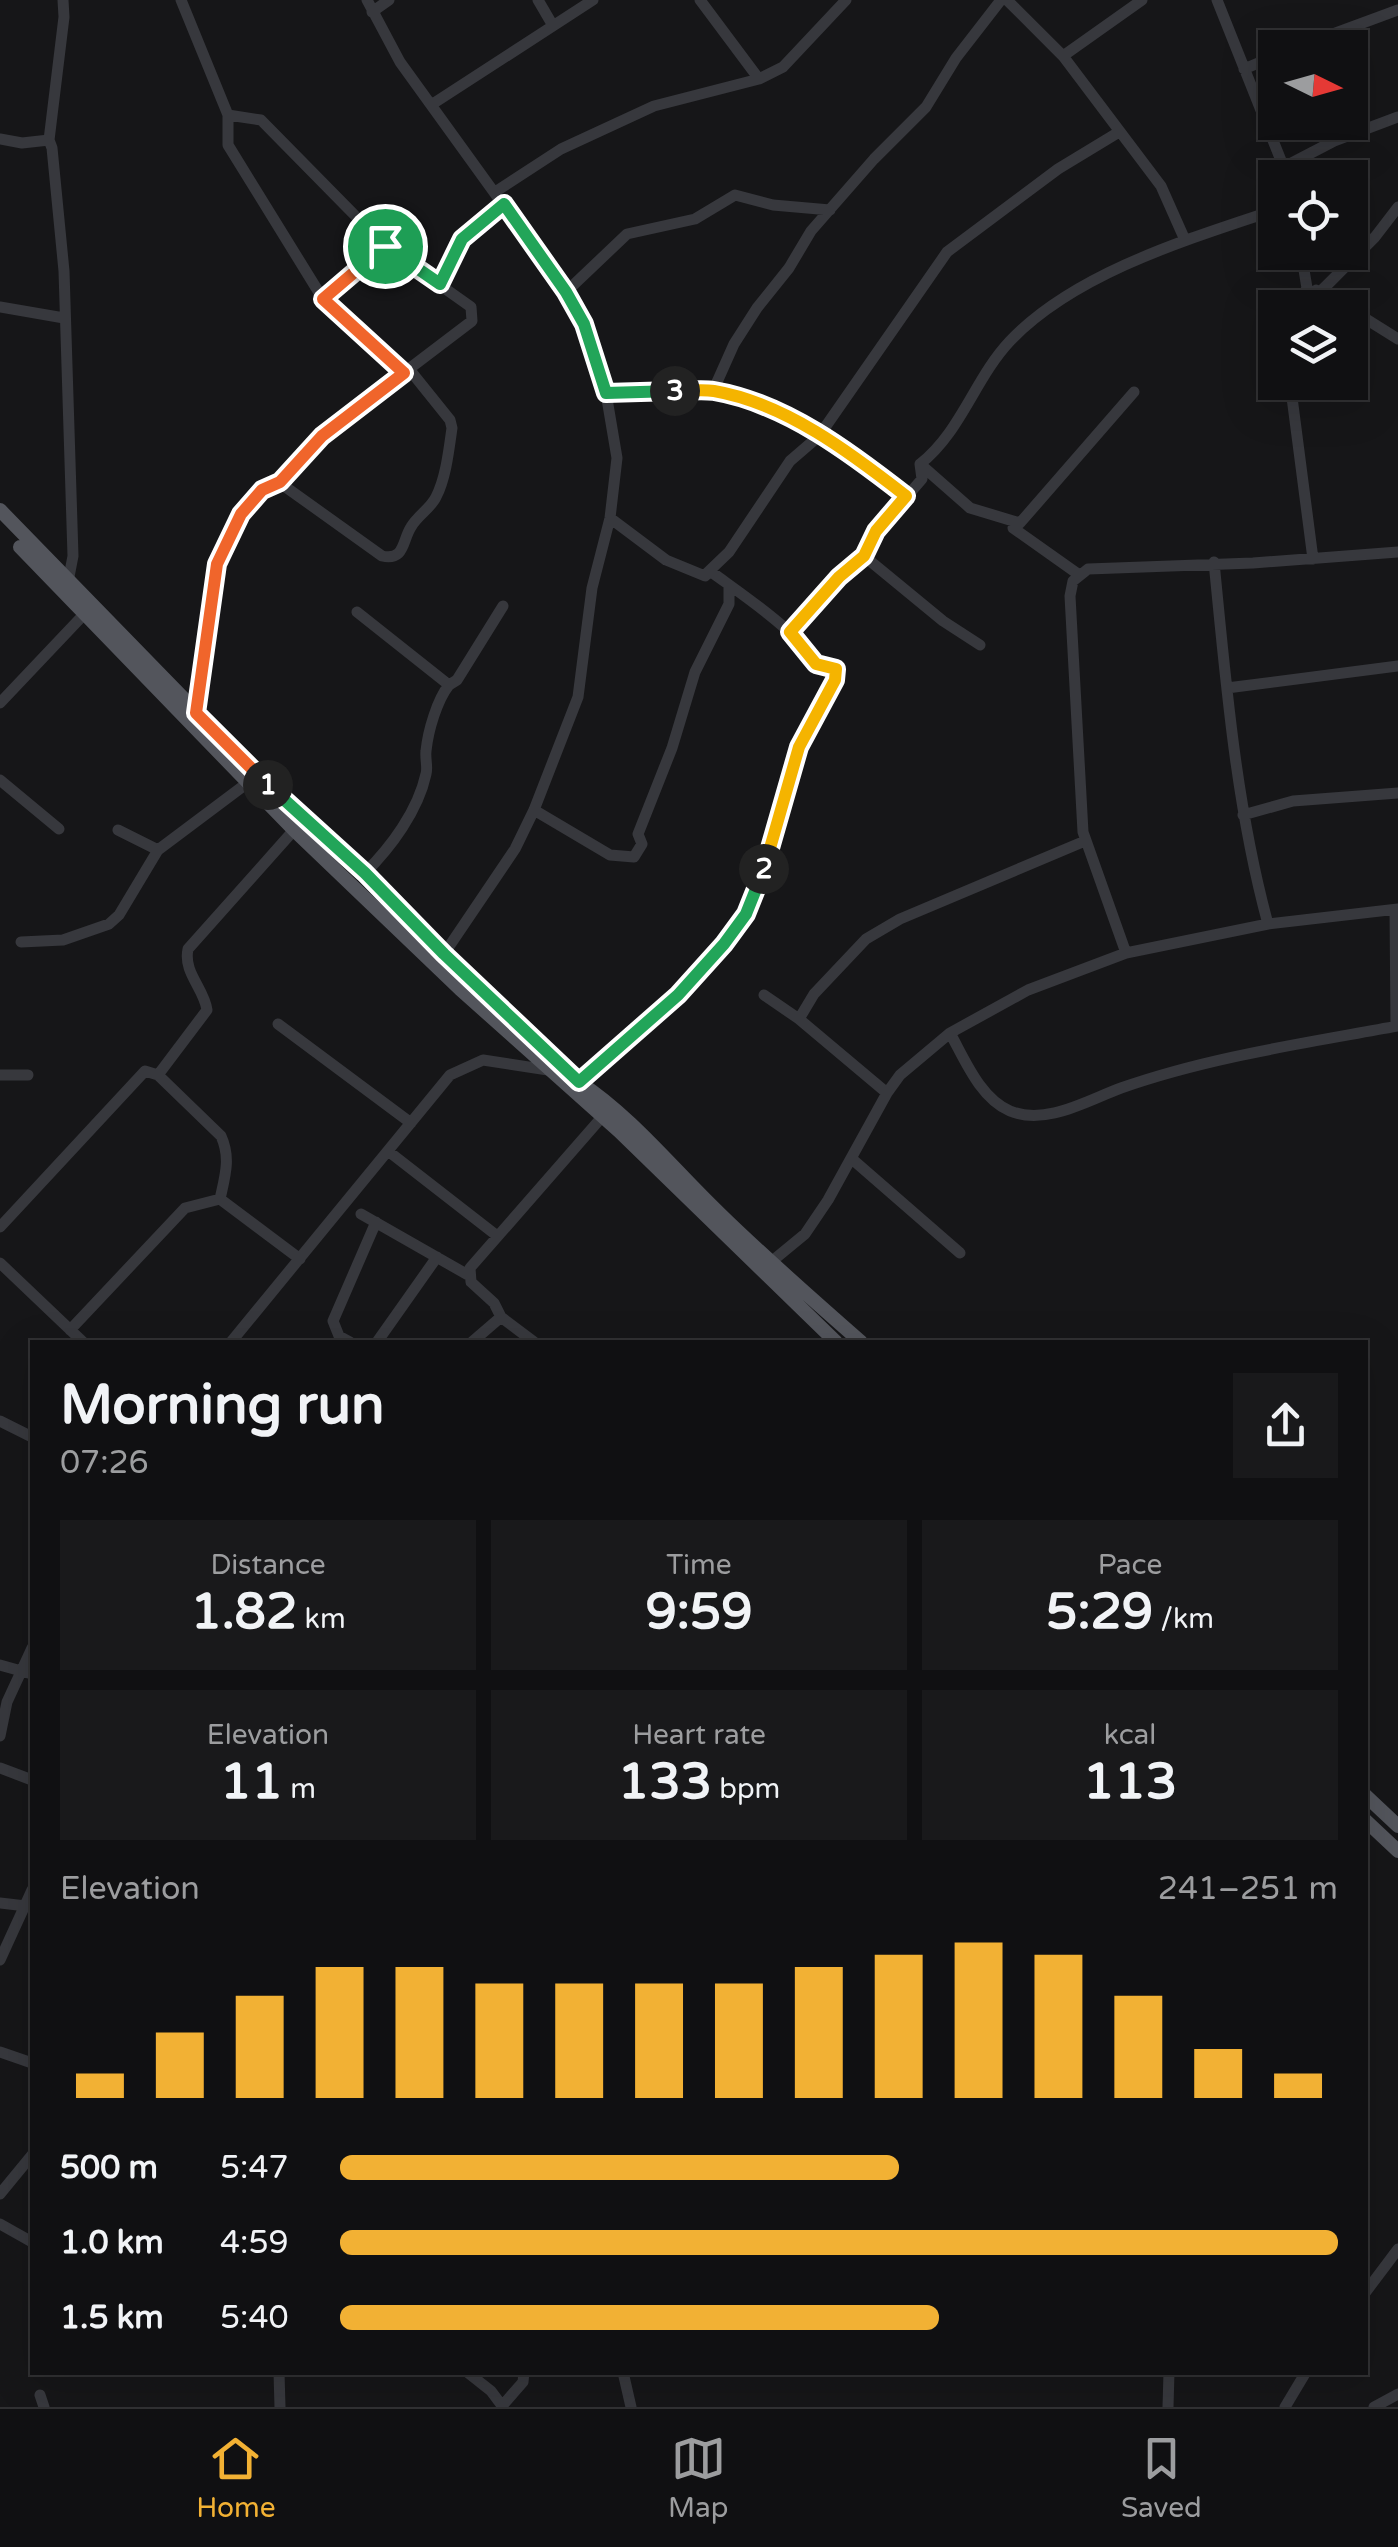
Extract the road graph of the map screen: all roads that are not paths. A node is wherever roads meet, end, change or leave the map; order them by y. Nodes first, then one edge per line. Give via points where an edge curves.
1 (64, 0) edge
2 (181, 0) edge
3 (389, 0) edge
4 (538, 0) edge
5 (593, 0) edge
6 (846, 0) edge
7 (1004, 0) edge
8 (1142, 0) edge
9 (1217, 0) edge
10 (709, 4) edge
11 (370, 6) edge
12 (1398, 10) edge
13 (552, 24) junction
14 (1344, 30) edge
15 (1064, 56) junction
16 (1258, 63) edge
17 (1244, 69) junction
18 (759, 79) junction
19 (431, 105) junction
20 (228, 115) junction
21 (1398, 117) edge
22 (1119, 132) junction
23 (0, 139) edge
24 (49, 140) junction
25 (1282, 160) edge
26 (1306, 160) edge
27 (495, 192) junction
28 (504, 204) junction
29 (1398, 208) edge
30 (830, 210) junction
31 (1258, 216) edge
32 (1184, 240) junction
33 (385, 246) junction
34 (1304, 270) edge
35 (440, 284) junction
36 (1306, 288) joint
37 (1316, 290) edge
38 (1322, 290) edge
39 (566, 292) junction
40 (323, 299) junction
41 (0, 307) edge
42 (64, 318) junction
43 (1368, 320) edge
44 (1398, 339) edge
45 (406, 371) junction
46 (713, 390) junction
47 (1134, 392) dead end
48 (606, 393) junction
49 (1292, 400) edge
50 (819, 436) junction
51 (920, 464) junction
52 (280, 482) junction
53 (906, 496) junction
54 (0, 510) edge
55 (610, 518) junction
56 (1020, 523) junction
57 (0, 524) edge
58 (1398, 552) edge
59 (864, 556) junction
60 (1313, 559) junction
61 (1214, 562) junction
62 (1078, 574) junction
63 (704, 576) junction
64 (68, 582) junction
65 (729, 585) junction
66 (503, 606) dead end
67 (87, 610) junction
68 (357, 612) dead end
69 (790, 632) junction
70 (980, 645) dead end
71 (1398, 666) edge
72 (0, 678) edge
73 (450, 685) junction
74 (1226, 688) junction
75 (12, 691) junction
76 (0, 703) edge
77 (196, 713) junction
78 (0, 780) edge
79 (246, 784) junction
80 (1398, 792) edge
81 (534, 810) junction
82 (1243, 815) junction
83 (59, 829) dead end
84 (118, 830) dead end
85 (294, 830) junction
86 (1085, 841) junction
87 (158, 850) junction
88 (365, 873) junction
89 (1397, 910) edge
90 (1268, 924) junction
91 (21, 942) dead end
92 (1126, 952) junction
93 (444, 954) junction
94 (764, 995) dead end
95 (799, 1019) junction
96 (278, 1024) dead end
97 (1397, 1026) edge
98 (950, 1033) junction
99 (548, 1070) junction
100 (0, 1075) edge
101 (28, 1075) dead end
102 (158, 1075) junction
103 (579, 1082) junction
104 (886, 1093) junction
105 (602, 1116) junction
106 (411, 1123) junction
107 (388, 1151) junction
108 (852, 1159) junction
109 (663, 1166) junction
110 (220, 1199) junction
111 (361, 1214) dead end
112 (376, 1222) junction
113 (0, 1227) edge
114 (496, 1235) junction
115 (960, 1252) dead end
116 (438, 1257) junction
117 (300, 1259) junction
118 (0, 1262) edge
119 (771, 1262) junction
120 (468, 1275) junction
121 (501, 1316) junction
122 (70, 1330) junction
123 (81, 1340) edge
124 (233, 1340) edge
125 (346, 1340) edge
126 (378, 1340) edge
127 (474, 1340) edge
128 (531, 1340) edge
129 (834, 1340) edge
130 (859, 1340) edge
131 (0, 1421) edge
132 (30, 1436) edge
133 (0, 1664) edge
134 (27, 1672) edge
135 (0, 1736) edge
136 (0, 1768) edge
137 (30, 1779) edge
138 (1368, 1799) edge
139 (1368, 1823) edge
140 (1398, 1826) edge
141 (1398, 1852) edge
142 (30, 1895) edge
143 (0, 1903) edge
144 (26, 1906) junction
145 (0, 1960) edge
146 (0, 2052) edge
147 (30, 2062) edge
148 (30, 2157) edge
149 (0, 2194) edge
150 (0, 2224) edge
151 (30, 2241) edge
152 (1398, 2248) edge
153 (1368, 2289) edge
154 (280, 2375) edge
155 (471, 2375) edge
156 (524, 2375) edge
157 (624, 2375) edge
158 (1170, 2375) edge
159 (1304, 2375) edge
160 (1398, 2394) edge
161 (280, 2407) edge
162 (502, 2407) edge
163 (631, 2407) edge
164 (1168, 2407) edge
165 (1286, 2407) edge
166 (1374, 2407) edge

1 - 24 street
2 - 20 street
3 - 11 street
4 - 13 street
5 - 13 street
6 - 18 street via 783,67
7 - 15 street
7 - 30 street via 926,107
8 - 15 street
9 - 17 street
10 - 18 street
11 - 19 street
12 - 14 street
13 - 19 street
15 - 22 street
16 - 17 street
17 - 25 street
18 - 27 street via 654,106 561,149
19 - 27 street
20 - 33 street via 260,120
20 - 40 street via 228,144
21 - 26 street
22 - 32 street via 1161,186
22 - 50 street via 948,252
23 - 24 street
24 - 42 street
27 - 28 street
28 - 35 street via 462,239
28 - 39 street
29 - 38 street
30 - 39 street via 735,196 695,219 628,234
30 - 46 street via 757,308
31 - 32 street
32 - 51 street via 1098,278 1009,342 939,448
33 - 35 street
33 - 40 street
34 - 36 street
35 - 45 street via 471,307 472,320
36 - 37 street
39 - 48 street
40 - 45 street
41 - 42 street
42 - 64 street via 73,556
43 - 44 street
45 - 52 street via 322,436
45 - 52 street via 452,428 436,500 408,531 398,555 382,556
46 - 48 street
46 - 50 street via 777,410
47 - 56 street
48 - 55 street via 617,458
49 - 60 street
50 - 53 street
50 - 63 street via 790,461 729,552
51 - 53 street via 922,480
51 - 56 street via 970,508
52 - 77 street via 262,490 241,514 217,564
53 - 59 street
54 - 64 main road
55 - 63 street via 666,560
55 - 81 street via 592,588 578,697
56 - 62 street via 1014,528
57 - 67 main road
58 - 60 street
59 - 69 street
59 - 70 street
60 - 61 street
61 - 62 street
61 - 74 street
62 - 86 street via 1070,596
63 - 65 street via 710,571
64 - 67 main road
65 - 69 street
65 - 81 street via 729,604 695,672 634,857 610,855
66 - 73 street
67 - 75 street
67 - 77 main road
67 - 79 main road
68 - 73 street
69 - 103 street via 816,664 836,669 835,680 799,747 746,914 678,995
71 - 74 street
72 - 75 street
73 - 88 street via 414,803 389,849
74 - 82 street
75 - 76 street
77 - 88 main road
78 - 83 street
79 - 85 main road
79 - 87 street
80 - 82 street via 1293,801
81 - 93 street
82 - 90 street
84 - 87 street
85 - 99 main road
85 - 102 street via 188,949 187,964 207,1010
86 - 92 street
86 - 95 street via 866,938
87 - 91 street via 109,924 63,940
88 - 93 main road
89 - 90 street
89 - 97 street
90 - 92 street
92 - 98 street via 1028,990
93 - 103 main road
94 - 95 street
95 - 104 street
96 - 106 street
97 - 98 street via 1200,1064 1072,1109 1031,1116 988,1094
98 - 104 street
99 - 105 main road
99 - 106 street via 483,1060 450,1076
100 - 101 street
102 - 110 street via 226,1148
102 - 113 street via 145,1071
103 - 109 main road
104 - 108 street
105 - 109 main road
105 - 114 street
106 - 107 street
107 - 114 street
107 - 117 street
108 - 115 street
108 - 119 street via 805,1234
109 - 119 main road
109 - 129 main road
110 - 117 street
110 - 122 street via 185,1208
111 - 112 street
112 - 116 street
112 - 125 street via 333,1322
114 - 120 street
116 - 120 street
116 - 126 street
117 - 124 street
118 - 122 street
119 - 130 main road
120 - 121 street
121 - 127 street
121 - 128 street
122 - 123 street
131 - 132 street
133 - 134 street
134 - 135 street via 7,1702
136 - 137 street
138 - 140 main road
139 - 141 main road
142 - 144 street
143 - 144 street
144 - 145 street
146 - 147 street
148 - 149 street
150 - 151 street
152 - 153 street
154 - 161 street
155 - 162 street
156 - 162 street
157 - 163 street
158 - 164 street
159 - 165 street
160 - 166 street

